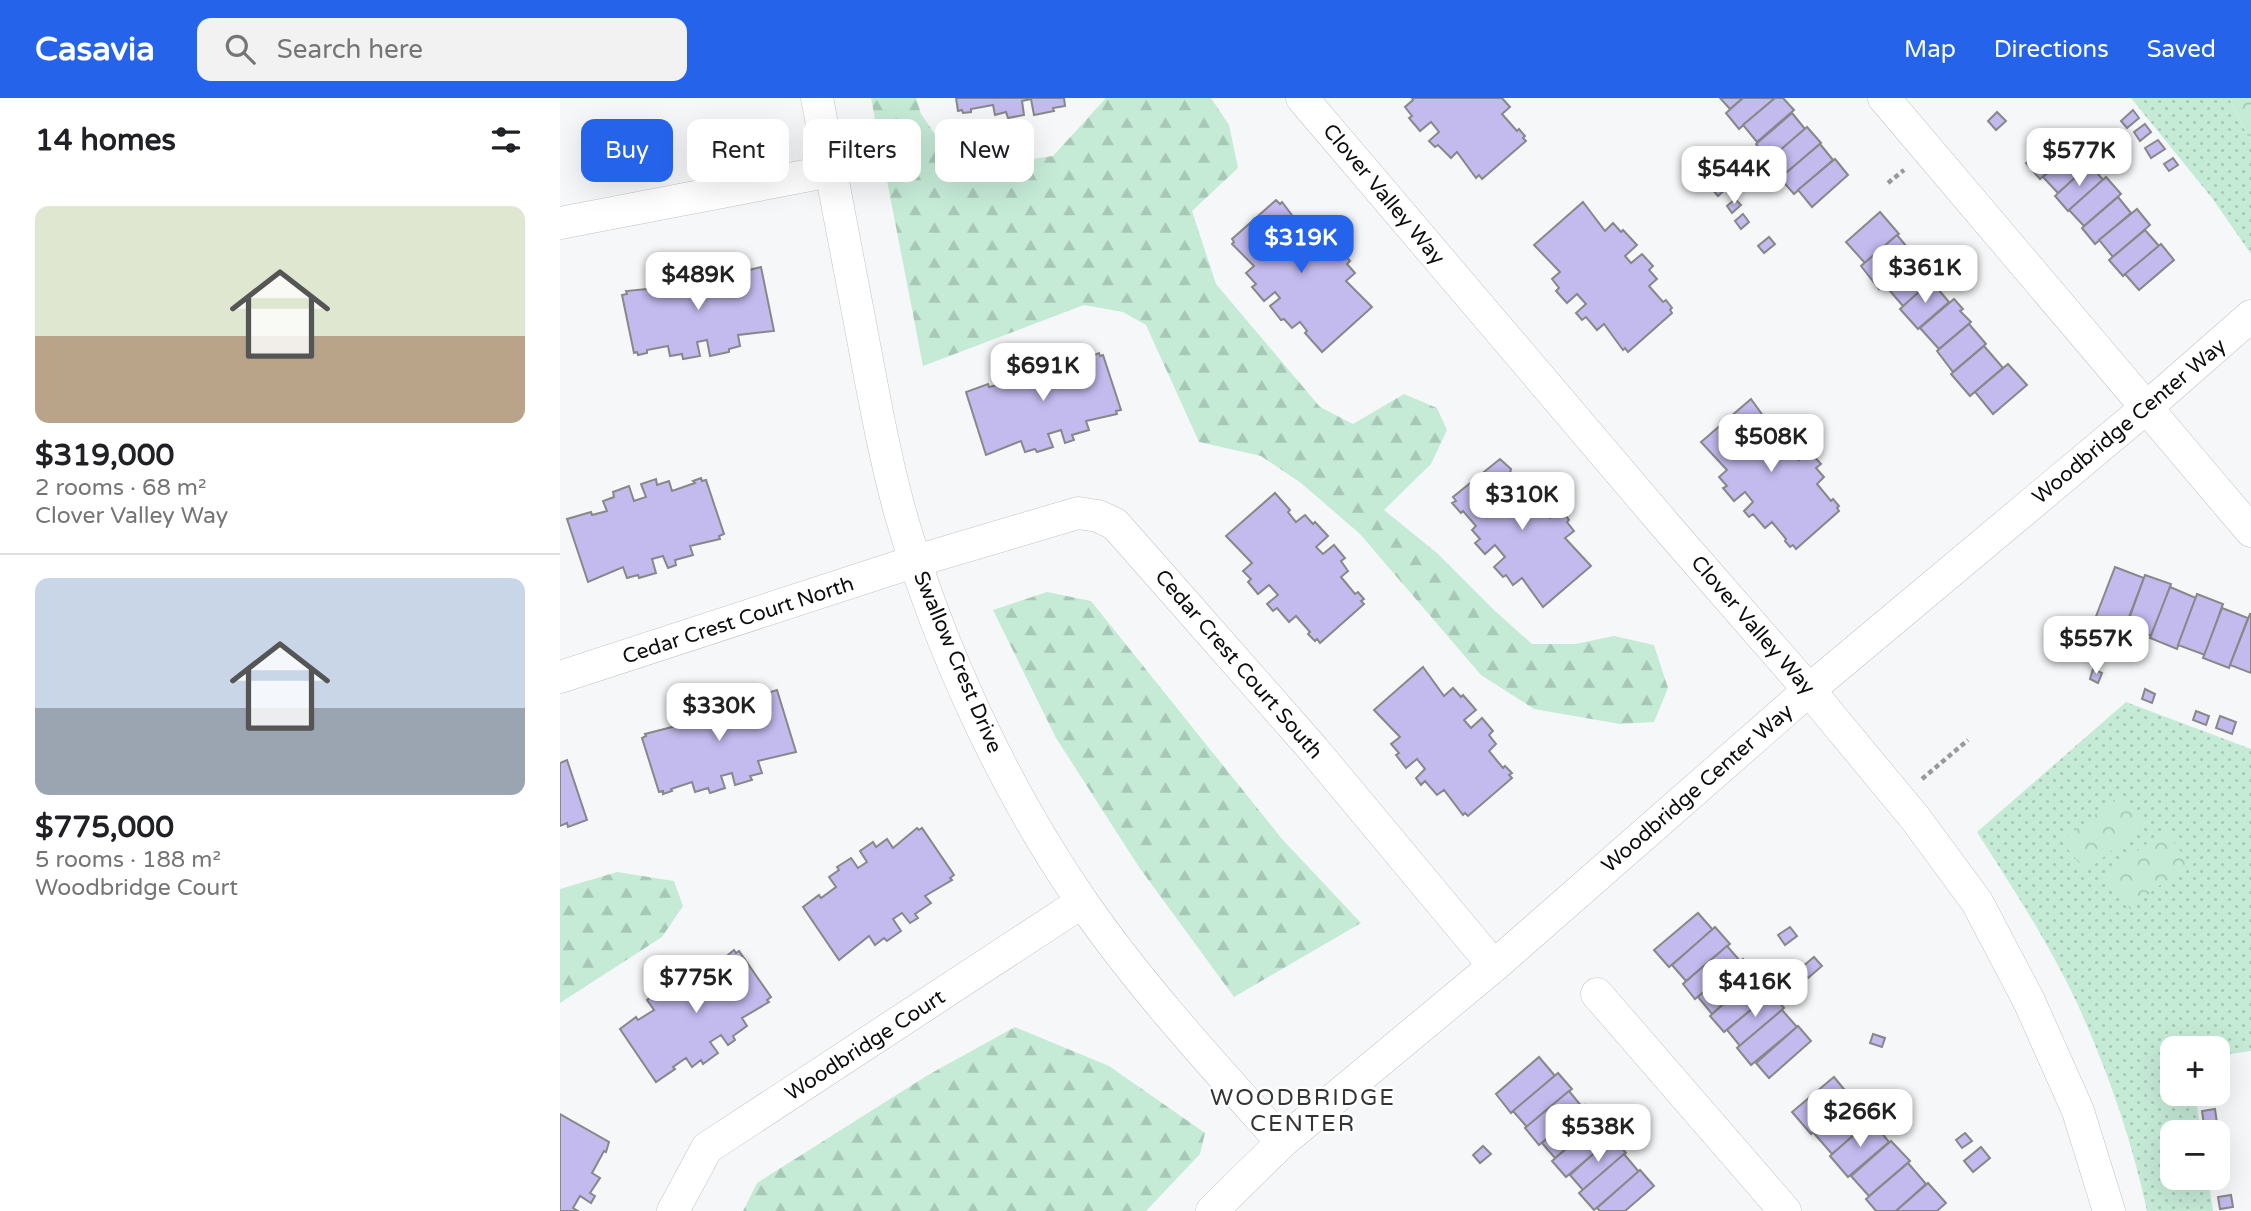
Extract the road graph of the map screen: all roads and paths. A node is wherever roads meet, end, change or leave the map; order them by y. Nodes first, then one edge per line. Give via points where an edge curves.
1 (817, 98) edge
2 (1302, 98) edge
3 (1884, 98) edge
4 (821, 119) edge
5 (1905, 170) dead end
6 (803, 176) edge
7 (833, 182) edge
8 (1888, 183) dead end
9 (560, 223) edge
10 (2251, 316) edge
11 (2146, 408) junction
12 (2251, 531) edge
13 (916, 561) junction
14 (560, 677) edge
15 (1809, 690) junction
16 (1968, 740) dead end
17 (1919, 781) dead end
18 (1082, 902) junction
19 (1494, 966) junction
20 (1597, 994) dead end
21 (1282, 1142) junction
22 (673, 1211) edge
23 (1212, 1211) edge
24 (1786, 1211) edge
25 (2109, 1211) edge

1 - 4 street, Swallow Crest Drive
2 - 15 street, Clover Valley Way
3 - 11 street
5 - 8 path
6 - 9 street
7 - 13 street, Swallow Crest Drive via 889,467
10 - 11 street, Woodbridge Center Way
11 - 12 street
11 - 15 street, Woodbridge Center Way
13 - 14 street, Cedar Crest Court North
13 - 18 street, Swallow Crest Drive via 965,691 1001,764
13 - 19 street, Cedar Crest Court South via 1078,513 1115,524 1314,750
15 - 19 street, Woodbridge Center Way
15 - 25 street, Clover Valley Way via 1915,818 1977,902 2029,1001 2078,1111
16 - 17 path
18 - 21 street, Swallow Crest Drive via 1164,1007
18 - 22 street, Woodbridge Court via 706,1149
19 - 21 street, Woodbridge Center Way
20 - 24 street
21 - 23 street, Woodbridge Center Way

